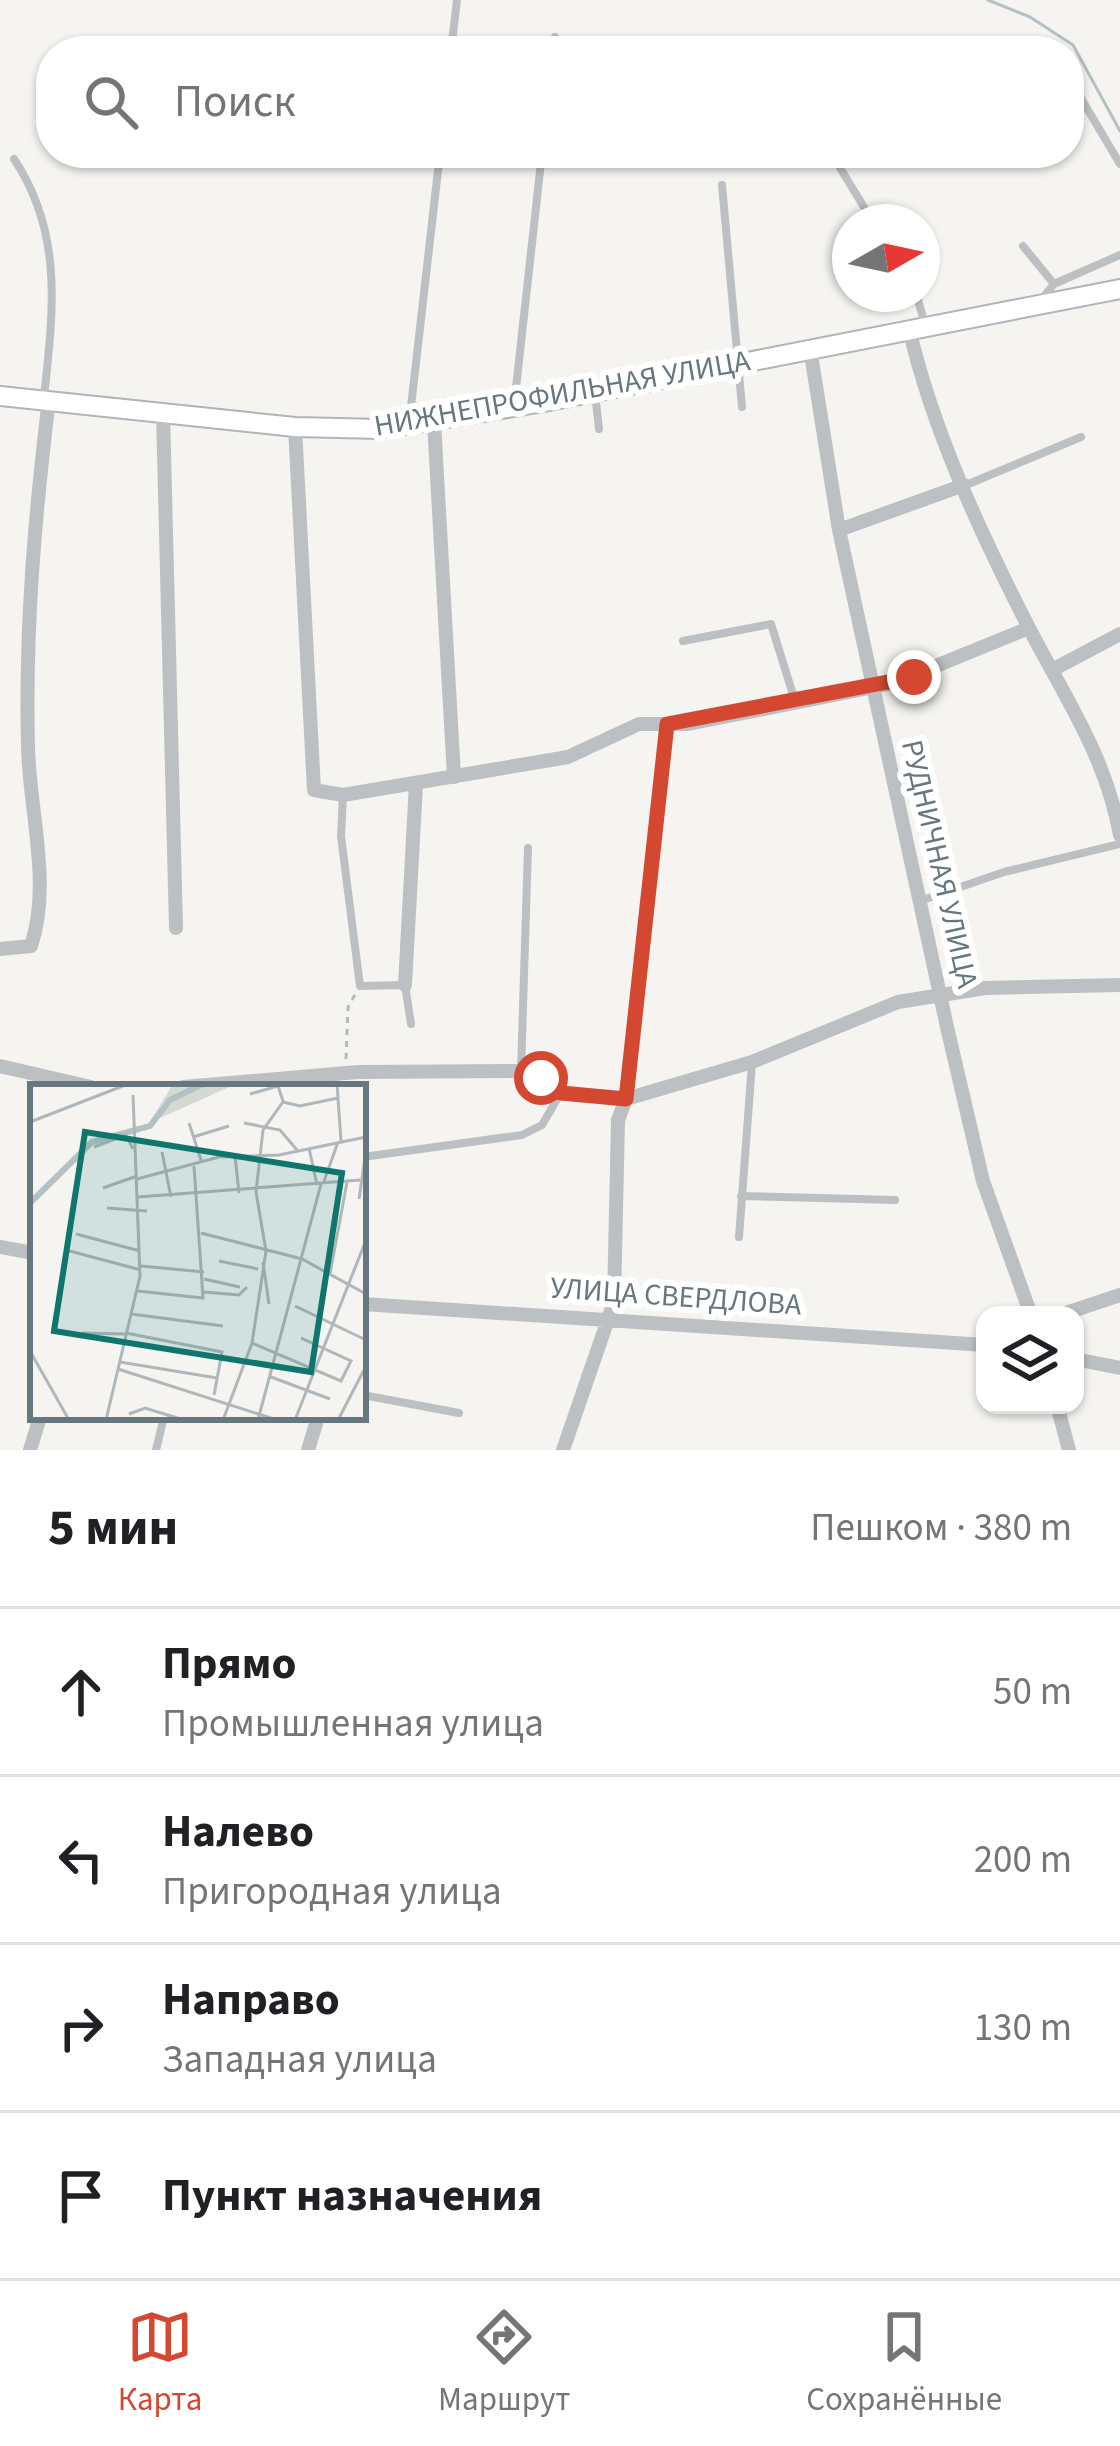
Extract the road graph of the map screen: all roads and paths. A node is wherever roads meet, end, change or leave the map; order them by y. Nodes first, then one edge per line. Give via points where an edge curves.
1 (457, 0) edge
2 (453, 36) edge
3 (1084, 103) edge
4 (14, 159) dead end
5 (1120, 164) edge
6 (438, 168) edge
7 (540, 168) edge
8 (840, 168) edge
9 (722, 185) dead end
10 (862, 204) edge
11 (1023, 246) dead end
12 (1120, 255) edge
13 (1054, 284) junction
14 (1120, 289) edge
15 (1041, 301) junction
16 (917, 312) edge
17 (917, 326) junction
18 (810, 348) junction
19 (736, 363) junction
20 (595, 392) junction
21 (0, 396) edge
22 (47, 399) junction
23 (742, 407) dead end
24 (514, 408) junction
25 (164, 413) junction
26 (434, 422) junction
27 (409, 425) junction
28 (295, 427) junction
29 (599, 429) dead end
30 (1081, 437) dead end
31 (964, 485) junction
32 (839, 530) junction
33 (1029, 628) junction
34 (1120, 634) edge
35 (683, 641) dead end
36 (1054, 669) junction
37 (872, 687) junction
38 (795, 702) junction
39 (667, 724) junction
40 (454, 777) junction
41 (416, 784) junction
42 (344, 795) junction
43 (1120, 839) edge
44 (528, 848) dead end
45 (923, 900) junction
46 (176, 928) dead end
47 (0, 950) edge
48 (405, 985) junction
49 (360, 986) junction
50 (1120, 986) edge
51 (942, 993) junction
52 (411, 1024) dead end
53 (752, 1062) junction
54 (0, 1066) edge
55 (521, 1071) junction
56 (345, 1073) junction
57 (78, 1084) edge
58 (218, 1084) edge
59 (561, 1093) junction
60 (626, 1099) junction
61 (366, 1157) edge
62 (741, 1196) junction
63 (895, 1200) dead end
64 (739, 1238) dead end
65 (0, 1247) edge
66 (30, 1252) edge
67 (1120, 1295) edge
68 (366, 1304) edge
69 (1028, 1306) edge
70 (1084, 1307) edge
71 (607, 1318) junction
72 (976, 1344) edge
73 (1084, 1361) edge
74 (1120, 1368) edge
75 (366, 1396) edge
76 (459, 1413) dead end
77 (1059, 1414) edge
78 (39, 1420) edge
79 (163, 1420) edge
80 (317, 1420) edge
81 (30, 1450) edge
82 (156, 1450) edge
83 (308, 1450) edge
84 (563, 1450) edge
85 (1069, 1450) edge

1 - 2 lane
3 - 5 lane
4 - 22 lane via 56,280
6 - 27 lane
7 - 24 lane
8 - 10 lane
9 - 19 lane
11 - 13 lane
12 - 13 lane
13 - 15 lane
14 - 15 street, НИЖНЕПРОФИЛЬНАЯ УЛИЦА
15 - 17 street, НИЖНЕПРОФИЛЬНАЯ УЛИЦА
16 - 17 lane
17 - 18 street, НИЖНЕПРОФИЛЬНАЯ УЛИЦА
17 - 31 street
18 - 19 street, НИЖНЕПРОФИЛЬНАЯ УЛИЦА
18 - 32 street, РУДНИЧНАЯ УЛИЦА
19 - 20 street, НИЖНЕПРОФИЛЬНАЯ УЛИЦА
19 - 23 lane
20 - 24 street, НИЖНЕПРОФИЛЬНАЯ УЛИЦА
20 - 29 lane
21 - 22 street, НИЖНЕПРОФИЛЬНАЯ УЛИЦА
22 - 25 street, НИЖНЕПРОФИЛЬНАЯ УЛИЦА
22 - 47 street via 28,577 36,930 31,946
24 - 26 street, НИЖНЕПРОФИЛЬНАЯ УЛИЦА
25 - 28 street, НИЖНЕПРОФИЛЬНАЯ УЛИЦА
25 - 46 street
26 - 27 street, НИЖНЕПРОФИЛЬНАЯ УЛИЦА
26 - 40 street
27 - 28 street, НИЖНЕПРОФИЛЬНАЯ УЛИЦА
28 - 42 street via 314,790
30 - 31 lane
31 - 32 street
31 - 33 street
32 - 37 street, РУДНИЧНАЯ УЛИЦА
33 - 36 street
33 - 37 street
34 - 36 street
35 - 38 lane via 771,624
36 - 43 street via 1100,760
37 - 38 street
37 - 45 street, РУДНИЧНАЯ УЛИЦА
38 - 39 street
39 - 40 street via 623,728 568,757
39 - 60 street
40 - 41 street
41 - 42 street
41 - 48 street
42 - 49 lane via 341,836
43 - 45 lane
44 - 55 lane
45 - 51 street, РУДНИЧНАЯ УЛИЦА
48 - 49 lane
48 - 52 lane
49 - 56 path via 348,1007
50 - 51 street
51 - 53 street via 898,1002
51 - 69 street, РУДНИЧНАЯ УЛИЦА via 983,1180
53 - 60 street
53 - 62 lane
54 - 57 street
55 - 56 street
55 - 59 street
56 - 58 street
59 - 60 street
59 - 61 lane via 542,1125 522,1135
60 - 71 street via 618,1120 614,1302
62 - 63 lane
62 - 64 lane
65 - 66 street
67 - 70 street
68 - 71 street, УЛИЦА СВЕРДЛОВА
71 - 72 street, УЛИЦА СВЕРДЛОВА
71 - 84 street
73 - 74 street
75 - 76 lane
77 - 85 street
78 - 81 street
79 - 82 lane
80 - 83 street

